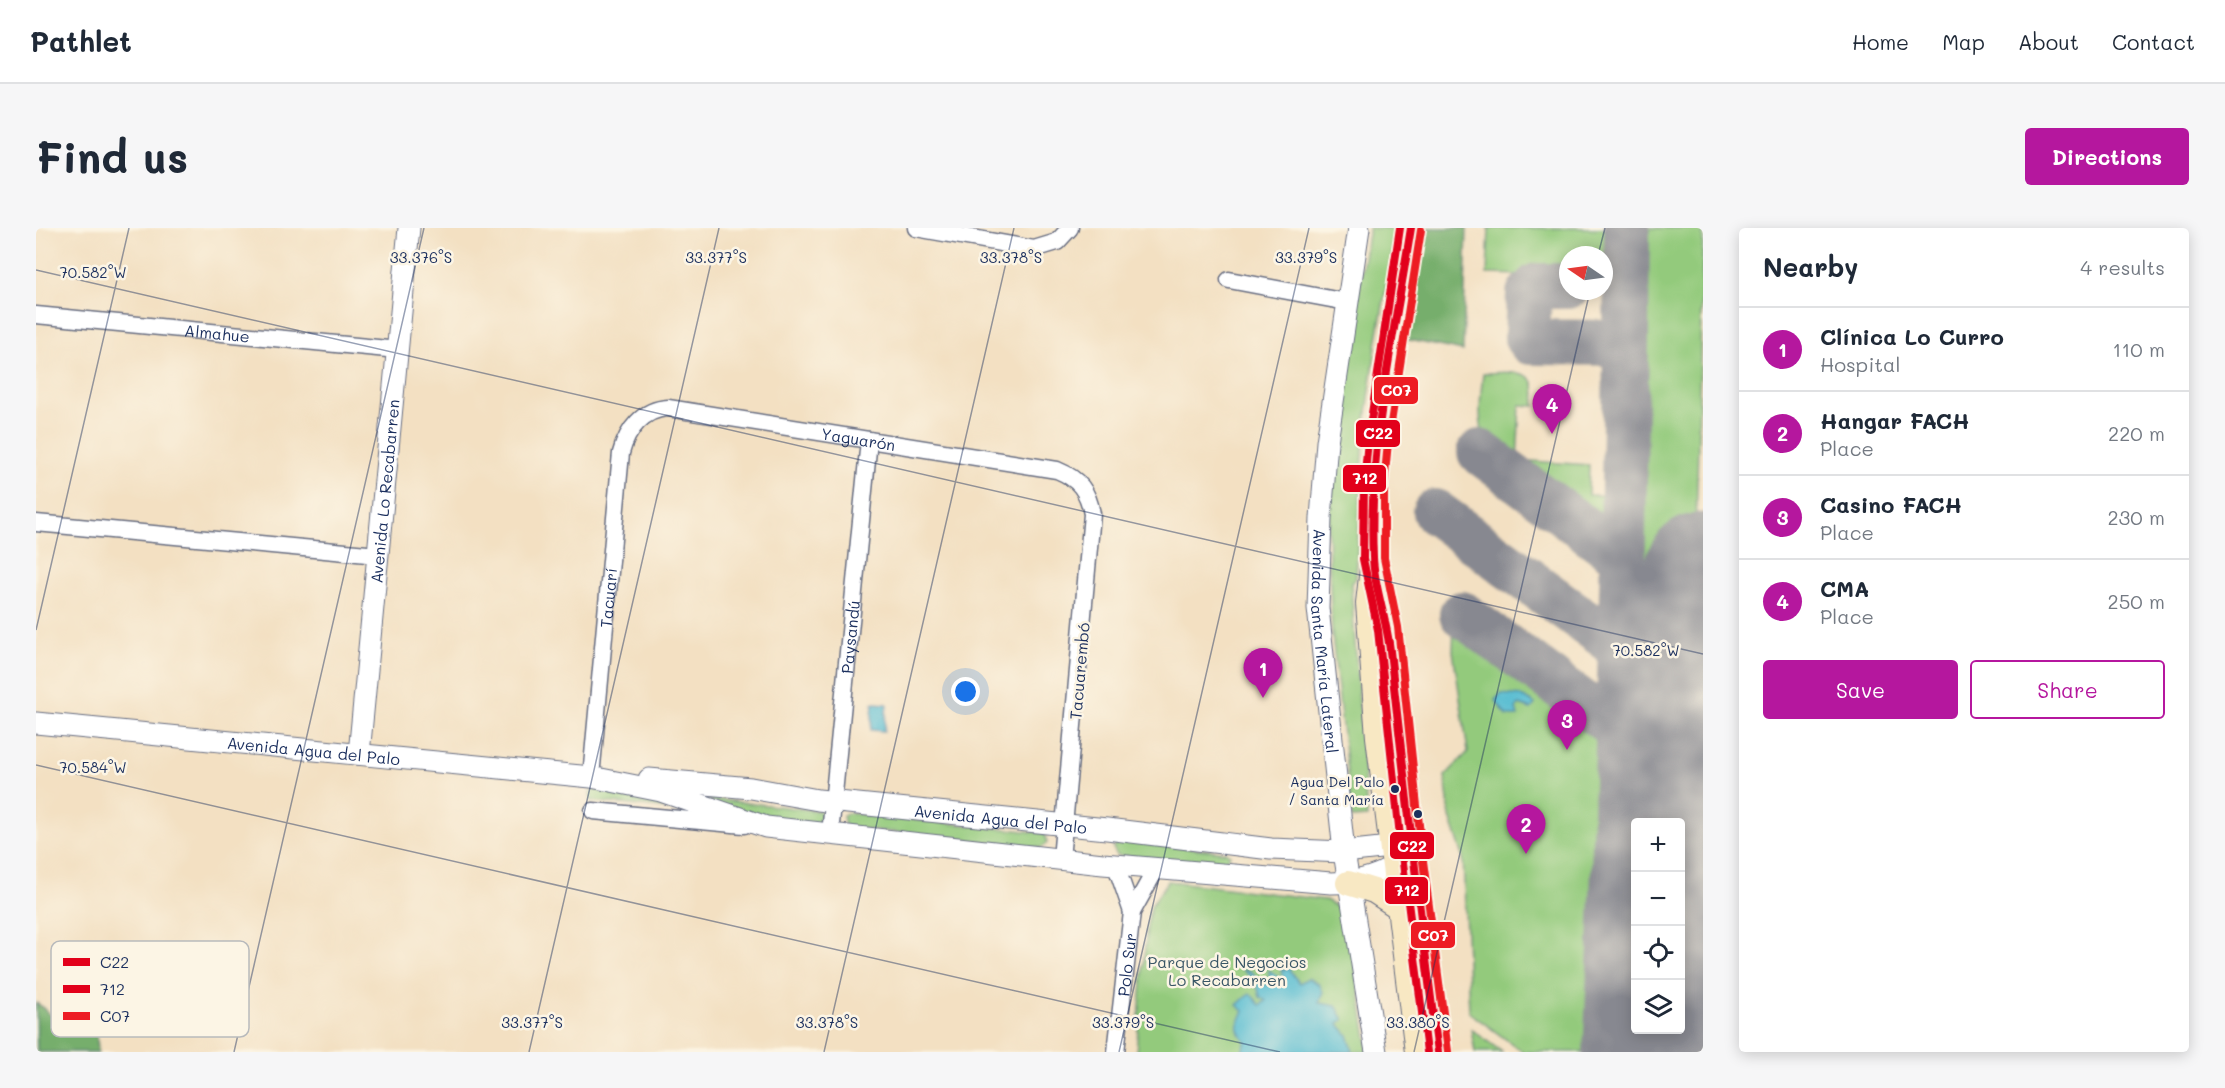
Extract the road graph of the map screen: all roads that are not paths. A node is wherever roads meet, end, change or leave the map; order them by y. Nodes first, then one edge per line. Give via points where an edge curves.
1 (410, 228) edge
2 (916, 228) edge
3 (1070, 228) edge
4 (1359, 228) edge
5 (1412, 228) edge
6 (1229, 280) dead end
7 (1347, 302) junction
8 (36, 315) edge
9 (398, 350) junction
10 (636, 424) joint
11 (869, 440) junction
12 (1081, 485) joint
13 (36, 523) edge
14 (378, 555) junction
15 (36, 723) edge
16 (359, 754) junction
17 (591, 777) junction
18 (834, 802) junction
19 (593, 812) dead end
20 (1065, 825) junction
21 (766, 827) junction
22 (1107, 829) junction
23 (830, 834) junction
24 (1242, 846) junction
25 (1344, 852) junction
26 (1401, 853) junction
27 (1061, 859) junction
28 (1109, 865) junction
29 (1156, 869) junction
30 (1237, 877) junction
31 (1348, 883) junction
32 (1397, 906) junction
33 (1132, 912) junction
34 (1116, 1052) edge
35 (1377, 1052) edge
36 (1417, 1052) edge
37 (1438, 1052) edge

1 - 9 street, Avenida Lo Recabarren
2 - 3 street via 1034,249 1057,242
4 - 7 street, Avenida Santa María Lateral
5 - 26 main road via 1378,441 1368,603
6 - 7 street
7 - 25 street, Avenida Santa María Lateral via 1324,480 1318,608
8 - 9 street, Almahue
9 - 14 street, Avenida Lo Recabarren
10 - 11 street, Yaguarón via 652,411 668,408
10 - 17 street, Tacuarí via 621,453
11 - 12 street, Yaguarón via 1057,470
11 - 18 street, Paysandú
12 - 20 street, Tacuarembó via 1089,497 1092,532
13 - 14 street
14 - 16 street, Avenida Lo Recabarren
15 - 16 street, Avenida Agua del Palo
16 - 17 street, Avenida Agua del Palo
17 - 18 street, Avenida Agua del Palo via 752,788
17 - 21 street, Avenida Agua del Palo via 661,791
18 - 20 street, Avenida Agua del Palo
18 - 23 street, Paysandú
19 - 21 street, Avenida Agua del Palo
20 - 22 street, Avenida Agua del Palo
20 - 27 street, Tacuarembó
21 - 23 street, Avenida Agua del Palo
22 - 24 street, Avenida Agua del Palo
22 - 28 street
23 - 27 street, Avenida Agua del Palo
24 - 25 street, Avenida Agua del Palo
24 - 30 street
25 - 26 street, Avenida Agua del Palo
25 - 31 street, Avenida Santa María Lateral
26 - 31 street, Avenida Agua del Palo via 1377,875
26 - 32 main road
26 - 37 main road
27 - 28 street, Avenida Agua del Palo
28 - 29 street, Avenida Agua del Palo
28 - 33 street, Polo Sur
29 - 30 street, Avenida Agua del Palo
29 - 33 street, Polo Sur
30 - 31 street, Avenida Agua del Palo
31 - 32 main road via 1374,891
31 - 35 street, Avenida Santa María Lateral
32 - 36 main road
33 - 34 street, Polo Sur

